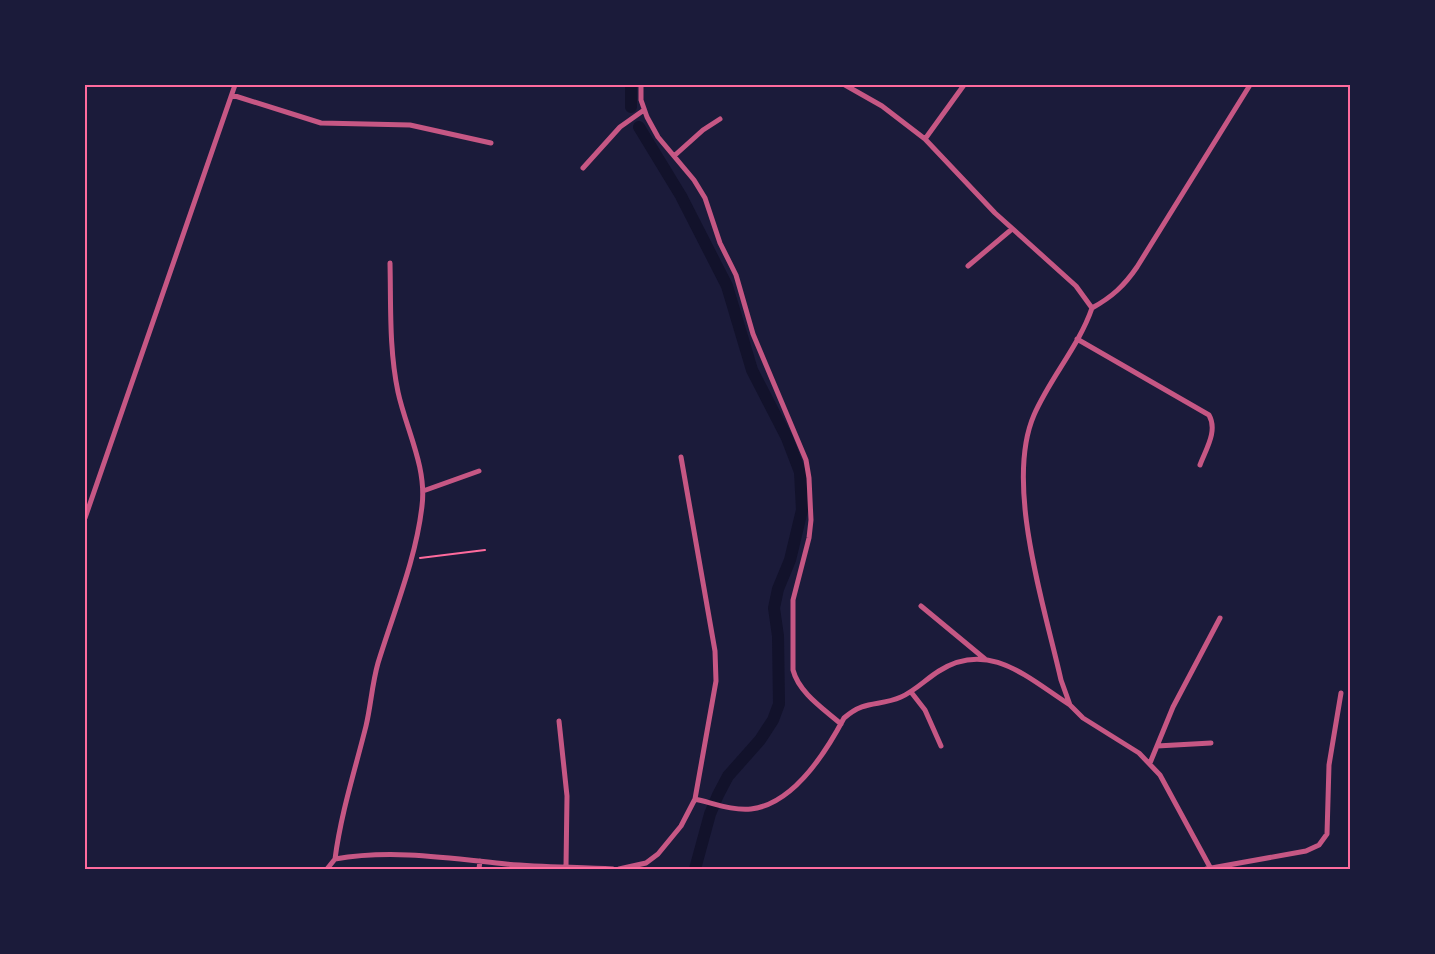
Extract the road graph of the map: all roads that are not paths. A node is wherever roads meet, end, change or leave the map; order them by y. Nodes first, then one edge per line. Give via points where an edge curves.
1 (235, 85) edge
2 (641, 85) edge
3 (845, 85) edge
4 (964, 85) edge
5 (1250, 85) edge
6 (232, 95) junction
7 (644, 110) junction
8 (720, 119) dead end
9 (925, 139) junction
10 (491, 143) dead end
11 (674, 156) junction
12 (583, 168) dead end
13 (1012, 229) junction
14 (390, 263) dead end
15 (968, 266) dead end
16 (1092, 308) junction
17 (1077, 339) junction
18 (681, 458) dead end
19 (1200, 465) dead end
20 (479, 471) dead end
21 (423, 491) junction
22 (85, 518) edge
23 (920, 606) dead end
24 (1220, 618) dead end
25 (986, 659) junction
26 (911, 692) junction
27 (1341, 693) dead end
28 (1070, 705) junction
29 (559, 721) dead end
30 (841, 724) junction
31 (1211, 743) dead end
32 (941, 746) dead end
33 (1157, 746) junction
34 (1150, 763) junction
35 (695, 799) junction
36 (335, 859) junction
37 (480, 861) junction
38 (566, 867) junction
39 (327, 869) edge
40 (479, 869) edge
41 (613, 869) edge
42 (619, 869) edge
43 (1209, 869) edge

1 - 6 street
2 - 7 street
3 - 9 street via 882,106
4 - 9 street
5 - 16 street via 1137,267 1122,288
6 - 10 street via 321,123 410,125
6 - 22 street
7 - 11 street via 658,137
7 - 12 street via 620,127
8 - 11 street
9 - 13 street
11 - 30 street via 705,198 720,243 736,275 753,334 806,460 810,538 793,600 793,670 795,679 806,694
13 - 15 street
13 - 16 street via 1076,286
14 - 21 street via 391,346 398,392
16 - 17 street
17 - 19 street via 1209,415 1213,423 1212,434
17 - 28 street via 1034,415 1024,447 1023,475 1026,522 1061,680
18 - 35 street via 716,666 712,711
20 - 21 street
21 - 36 street via 416,541 371,688
23 - 25 street
24 - 33 street via 1185,682
25 - 26 street via 954,664
25 - 28 street via 1011,667
26 - 30 street via 900,698 863,705
26 - 32 street via 925,710
27 - 43 street via 1329,765 1327,834 1319,845 1306,852
28 - 34 street via 1096,728 1126,744
29 - 38 street via 567,796
30 - 35 street via 813,768 785,795 751,809
31 - 33 street
33 - 34 street
34 - 43 street
35 - 42 street via 681,826 658,854 646,863
36 - 37 street via 406,854
36 - 39 street
37 - 38 street
37 - 40 street
38 - 41 street

